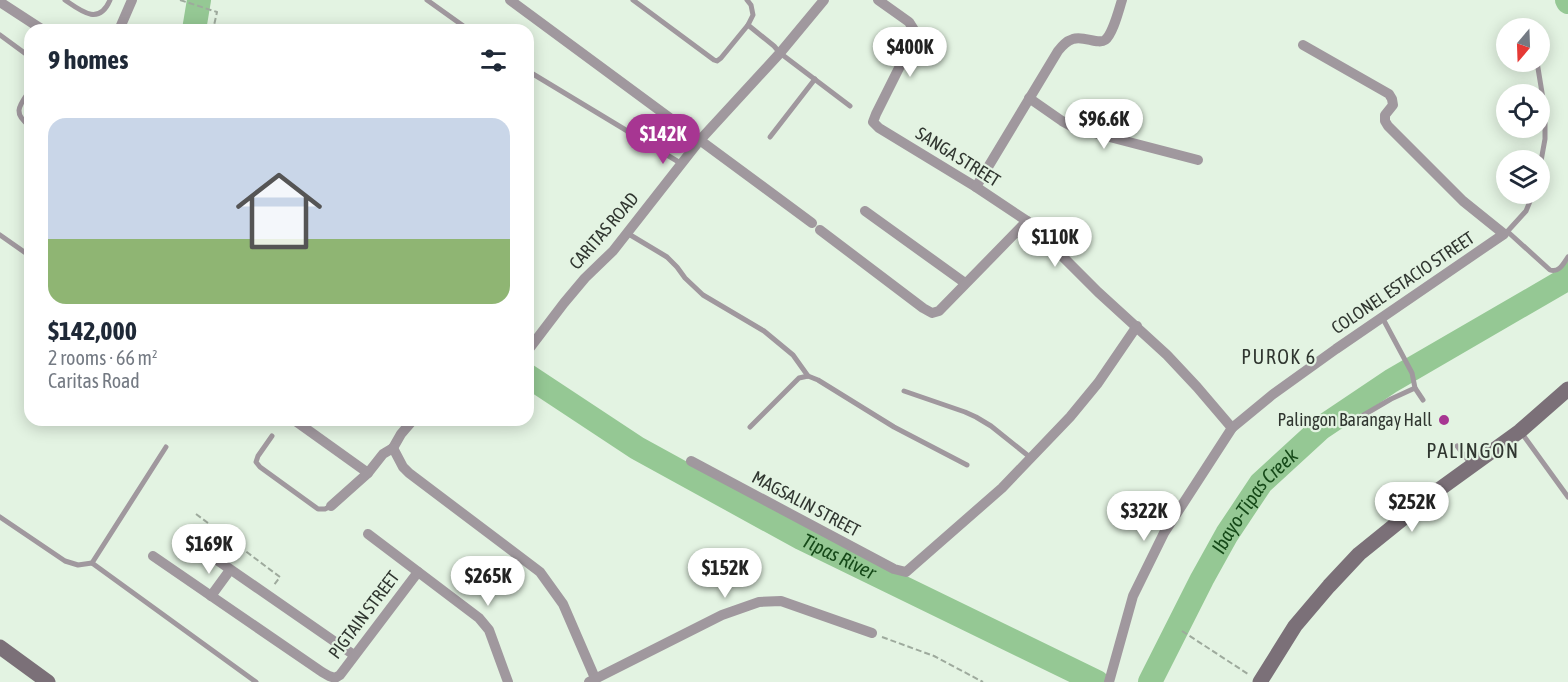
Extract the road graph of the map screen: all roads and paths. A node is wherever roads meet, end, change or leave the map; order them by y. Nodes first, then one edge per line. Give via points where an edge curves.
1 (65, 0) edge
2 (110, 0) edge
3 (132, 0) edge
4 (180, 0) edge
5 (427, 0) edge
6 (510, 0) edge
7 (633, 0) edge
8 (747, 0) edge
9 (824, 0) edge
10 (878, 0) edge
11 (1122, 0) edge
12 (0, 2) edge
13 (34, 24) edge
14 (122, 24) edge
15 (214, 24) edge
16 (461, 24) edge
17 (748, 25) junction
18 (0, 35) edge
19 (1303, 45) dead end
20 (24, 53) edge
21 (782, 55) junction
22 (1539, 72) edge
23 (534, 75) edge
24 (815, 79) junction
25 (1029, 98) junction
26 (24, 99) edge
27 (850, 106) dead end
28 (24, 121) edge
29 (770, 137) dead end
30 (700, 140) junction
31 (1543, 150) edge
32 (1198, 160) dead end
33 (682, 164) junction
34 (976, 187) junction
35 (1529, 204) edge
36 (865, 211) dead end
37 (1027, 221) junction
38 (627, 233) junction
39 (1506, 233) junction
40 (0, 235) edge
41 (24, 252) edge
42 (1568, 257) edge
43 (965, 283) junction
44 (1382, 317) junction
45 (1137, 326) junction
46 (534, 342) edge
47 (808, 376) junction
48 (1415, 388) junction
49 (1568, 389) edge
50 (904, 391) dead end
51 (1423, 400) dead end
52 (1362, 416) dead end
53 (302, 426) edge
54 (408, 426) edge
55 (750, 427) dead end
56 (1232, 428) junction
57 (1520, 431) junction
58 (272, 436) dead end
59 (1457, 446) dead end
60 (166, 447) dead end
61 (393, 448) junction
62 (1031, 458) junction
63 (691, 461) dead end
64 (967, 465) dead end
65 (1472, 466) junction
66 (368, 473) junction
67 (1568, 497) edge
68 (331, 506) joint
69 (196, 514) dead end
70 (0, 517) edge
71 (368, 534) dead end
72 (190, 542) dead end
73 (153, 556) dead end
74 (92, 563) junction
75 (230, 570) junction
76 (418, 572) junction
77 (267, 595) junction
78 (212, 596) junction
79 (1182, 631) dead end
80 (872, 633) joint
81 (0, 647) edge
82 (354, 655) junction
83 (592, 680) edge
84 (1109, 681) edge
85 (48, 682) edge
86 (256, 682) edge
87 (508, 682) edge
88 (983, 682) edge
89 (1260, 682) edge

1 - 2 lane via 84,14 92,15 107,8
3 - 14 street
4 - 15 path via 217,12
5 - 16 lane
6 - 30 street
7 - 17 lane via 717,61
8 - 17 lane via 753,15
9 - 21 street, CARITAS ROAD
10 - 34 street, SANGA STREET via 909,22 914,38 873,122
11 - 25 street via 1105,40 1067,41
12 - 13 street
17 - 21 lane
18 - 20 lane
19 - 39 street via 1389,94 1393,105 1385,115 1388,126 1463,201
21 - 24 lane
21 - 30 street, CARITAS ROAD
22 - 31 lane via 1545,111
23 - 33 lane
24 - 27 lane
24 - 29 lane
25 - 32 street via 1075,128
25 - 34 street
26 - 28 lane via 18,111
30 - 33 street, CARITAS ROAD
30 - 43 street via 932,313 939,311
33 - 38 street, CARITAS ROAD
34 - 37 street, SANGA STREET
35 - 39 lane
36 - 43 street
37 - 43 street
37 - 45 street, SANGA STREET
38 - 46 street, CARITAS ROAD
38 - 47 lane via 668,257 703,295 764,331 793,354
39 - 42 lane via 1550,270 1558,270
39 - 44 street, COLONEL ESTACIO STREET
40 - 41 lane
44 - 48 lane via 1412,373
44 - 56 street, COLONEL ESTACIO STREET
45 - 56 street, SANGA STREET
45 - 62 street via 1098,384
47 - 55 lane via 800,378
47 - 64 lane
48 - 51 lane
48 - 52 lane
49 - 57 main road
50 - 62 lane via 976,417
53 - 66 street
54 - 61 street
56 - 84 street, COLONEL ESTACIO STREET via 1164,533 1133,596
57 - 65 main road
57 - 67 lane
58 - 68 lane via 258,456 256,462 260,467 318,509
59 - 65 lane
60 - 74 lane
61 - 66 street
61 - 83 street via 409,473 540,572 564,604
62 - 63 street, MAGSALIN STREET via 906,572
65 - 89 main road via 1359,554 1295,626
66 - 68 street
69 - 77 path via 279,577
70 - 74 lane via 65,561 78,565
71 - 76 street
72 - 75 street
73 - 78 street, PIGTAIN STREET
74 - 86 lane
75 - 77 street
75 - 78 street
76 - 82 street, PIGTAIN STREET
76 - 87 street, PIGTAIN STREET via 489,630
77 - 82 street
78 - 82 street, PIGTAIN STREET via 329,676 340,675
79 - 89 path
80 - 83 street via 781,601 759,602 722,615
80 - 88 path via 934,656
81 - 85 main road

